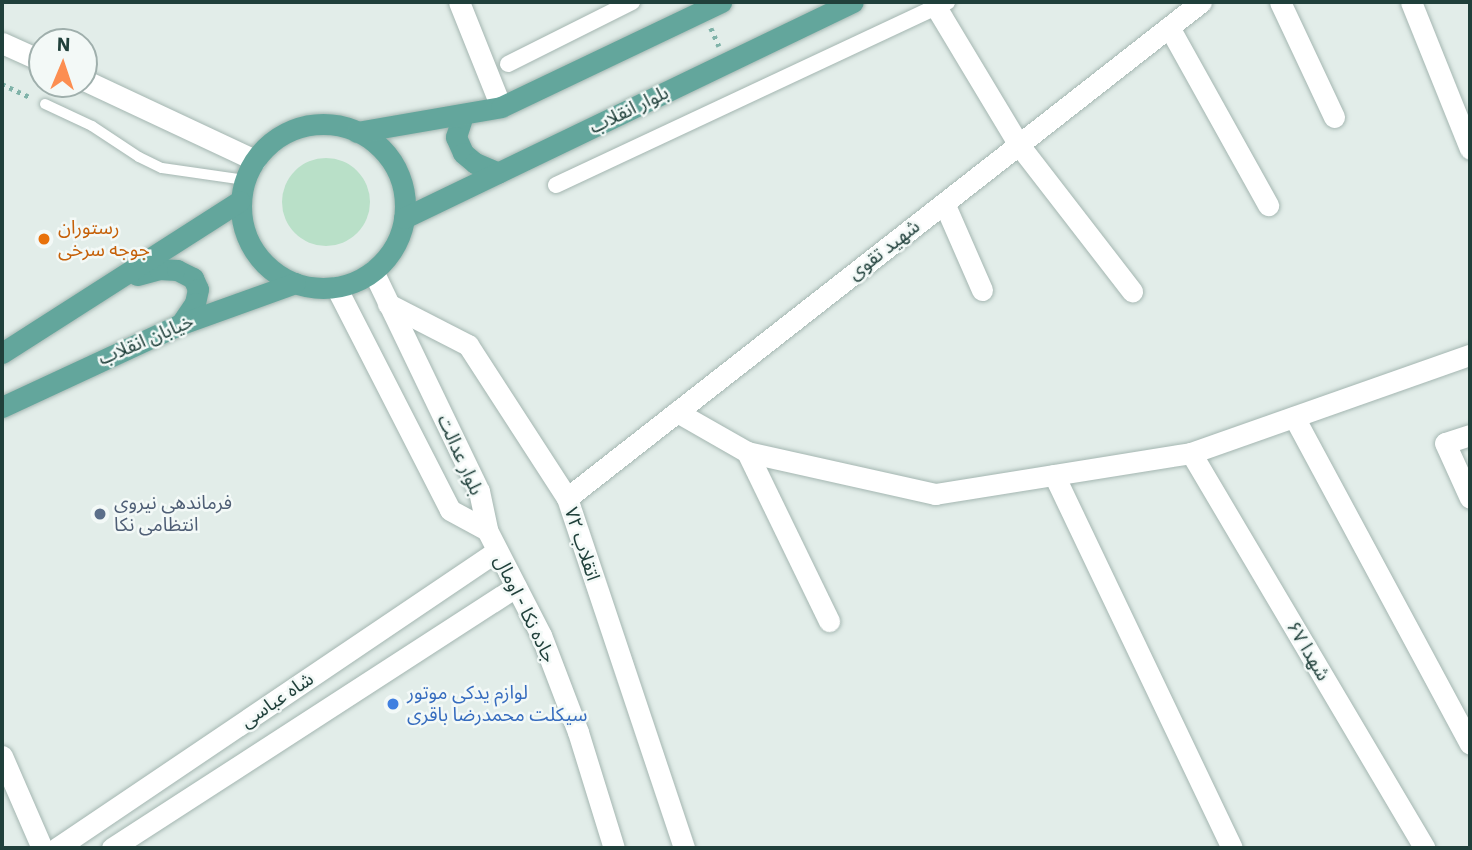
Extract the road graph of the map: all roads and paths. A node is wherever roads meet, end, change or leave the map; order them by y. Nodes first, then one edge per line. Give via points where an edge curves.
1 (459, 2) edge
2 (632, 2) edge
3 (853, 2) edge
4 (1202, 2) edge
5 (1280, 2) edge
6 (1411, 2) edge
7 (939, 4) edge
8 (712, 6) edge
9 (1169, 27) junction
10 (2, 43) edge
11 (28, 55) edge
12 (727, 62) junction
13 (508, 64) dead end
14 (2, 84) edge
15 (98, 87) edge
16 (45, 104) joint
17 (501, 107) junction
18 (463, 115) junction
19 (1334, 117) dead end
20 (357, 132) junction
21 (1019, 145) junction
22 (1470, 149) edge
23 (255, 160) junction
24 (498, 173) junction
25 (245, 180) junction
26 (556, 186) dead end
27 (240, 201) junction
28 (944, 203) junction
29 (1268, 205) dead end
30 (404, 218) junction
31 (373, 271) junction
32 (120, 280) junction
33 (295, 284) junction
34 (336, 287) junction
35 (982, 290) dead end
36 (1132, 291) dead end
37 (388, 304) junction
38 (181, 324) junction
39 (2, 354) edge
40 (1470, 355) edge
41 (2, 407) edge
42 (677, 412) junction
43 (1294, 417) junction
44 (1470, 435) edge
45 (747, 452) junction
46 (1191, 453) junction
47 (1054, 475) junction
48 (567, 498) junction
49 (1470, 498) edge
50 (487, 530) junction
51 (497, 551) junction
52 (516, 587) junction
53 (829, 621) dead end
54 (302, 683) junction
55 (321, 713) junction
56 (1470, 744) edge
57 (2, 756) edge
58 (42, 848) edge
59 (57, 848) edge
60 (112, 848) edge
61 (614, 848) edge
62 (684, 848) edge
63 (1232, 848) edge
64 (1425, 848) edge

1 - 17 street
2 - 13 street
3 - 12 main road, بلوار انقلاب
4 - 9 street, شهید تقوی
5 - 19 street
6 - 22 street
7 - 21 street
7 - 26 street
8 - 12 path
8 - 17 main road
9 - 21 street, شهید تقوی
9 - 29 street
10 - 11 street
12 - 24 main road, بلوار انقلاب
14 - 16 path
15 - 23 street
16 - 25 lane via 162,168
17 - 18 main road
18 - 20 main road
18 - 24 main road via 456,136 463,153
20 - 23 main road via 335,125 290,131
20 - 30 main road via 375,143 400,177
21 - 28 street, شهید تقوی
21 - 36 street
23 - 25 main road
24 - 30 main road, بلوار انقلاب
25 - 27 main road
27 - 32 main road
27 - 33 main road via 248,242 260,260
28 - 35 street
28 - 42 street, شهید تقوی
30 - 31 main road via 393,247
31 - 34 main road
31 - 37 street, بلوار عدالت
32 - 38 main road via 159,270 177,270 193,278 198,289 195,303
32 - 39 main road
33 - 34 main road
33 - 38 main road, خیابان انقلاب
34 - 50 street, بلوار عدالت via 450,510
37 - 48 street, اتقلاب ۷۲ via 468,345
37 - 50 street, بلوار عدالت via 479,491
38 - 41 main road, خیابان انقلاب
40 - 43 street
42 - 45 street
42 - 48 street, شهید تقوی
43 - 46 street
43 - 56 street
44 - 49 street via 1445,443
45 - 47 street via 935,494
45 - 53 street
46 - 47 street
46 - 64 street, شهدا ۶۷
47 - 63 street
48 - 62 street, اتقلاب ۷۲
50 - 51 street, جاده نکا - اومال
51 - 52 street, جاده نکا - اومال
51 - 54 street, شاه عباسی
52 - 55 street, شاه عباسی
52 - 61 street, جاده نکا - اومال via 541,635 578,732
54 - 55 street
54 - 59 street, شاه عباسی
55 - 60 street, شاه عباسی
57 - 58 street

